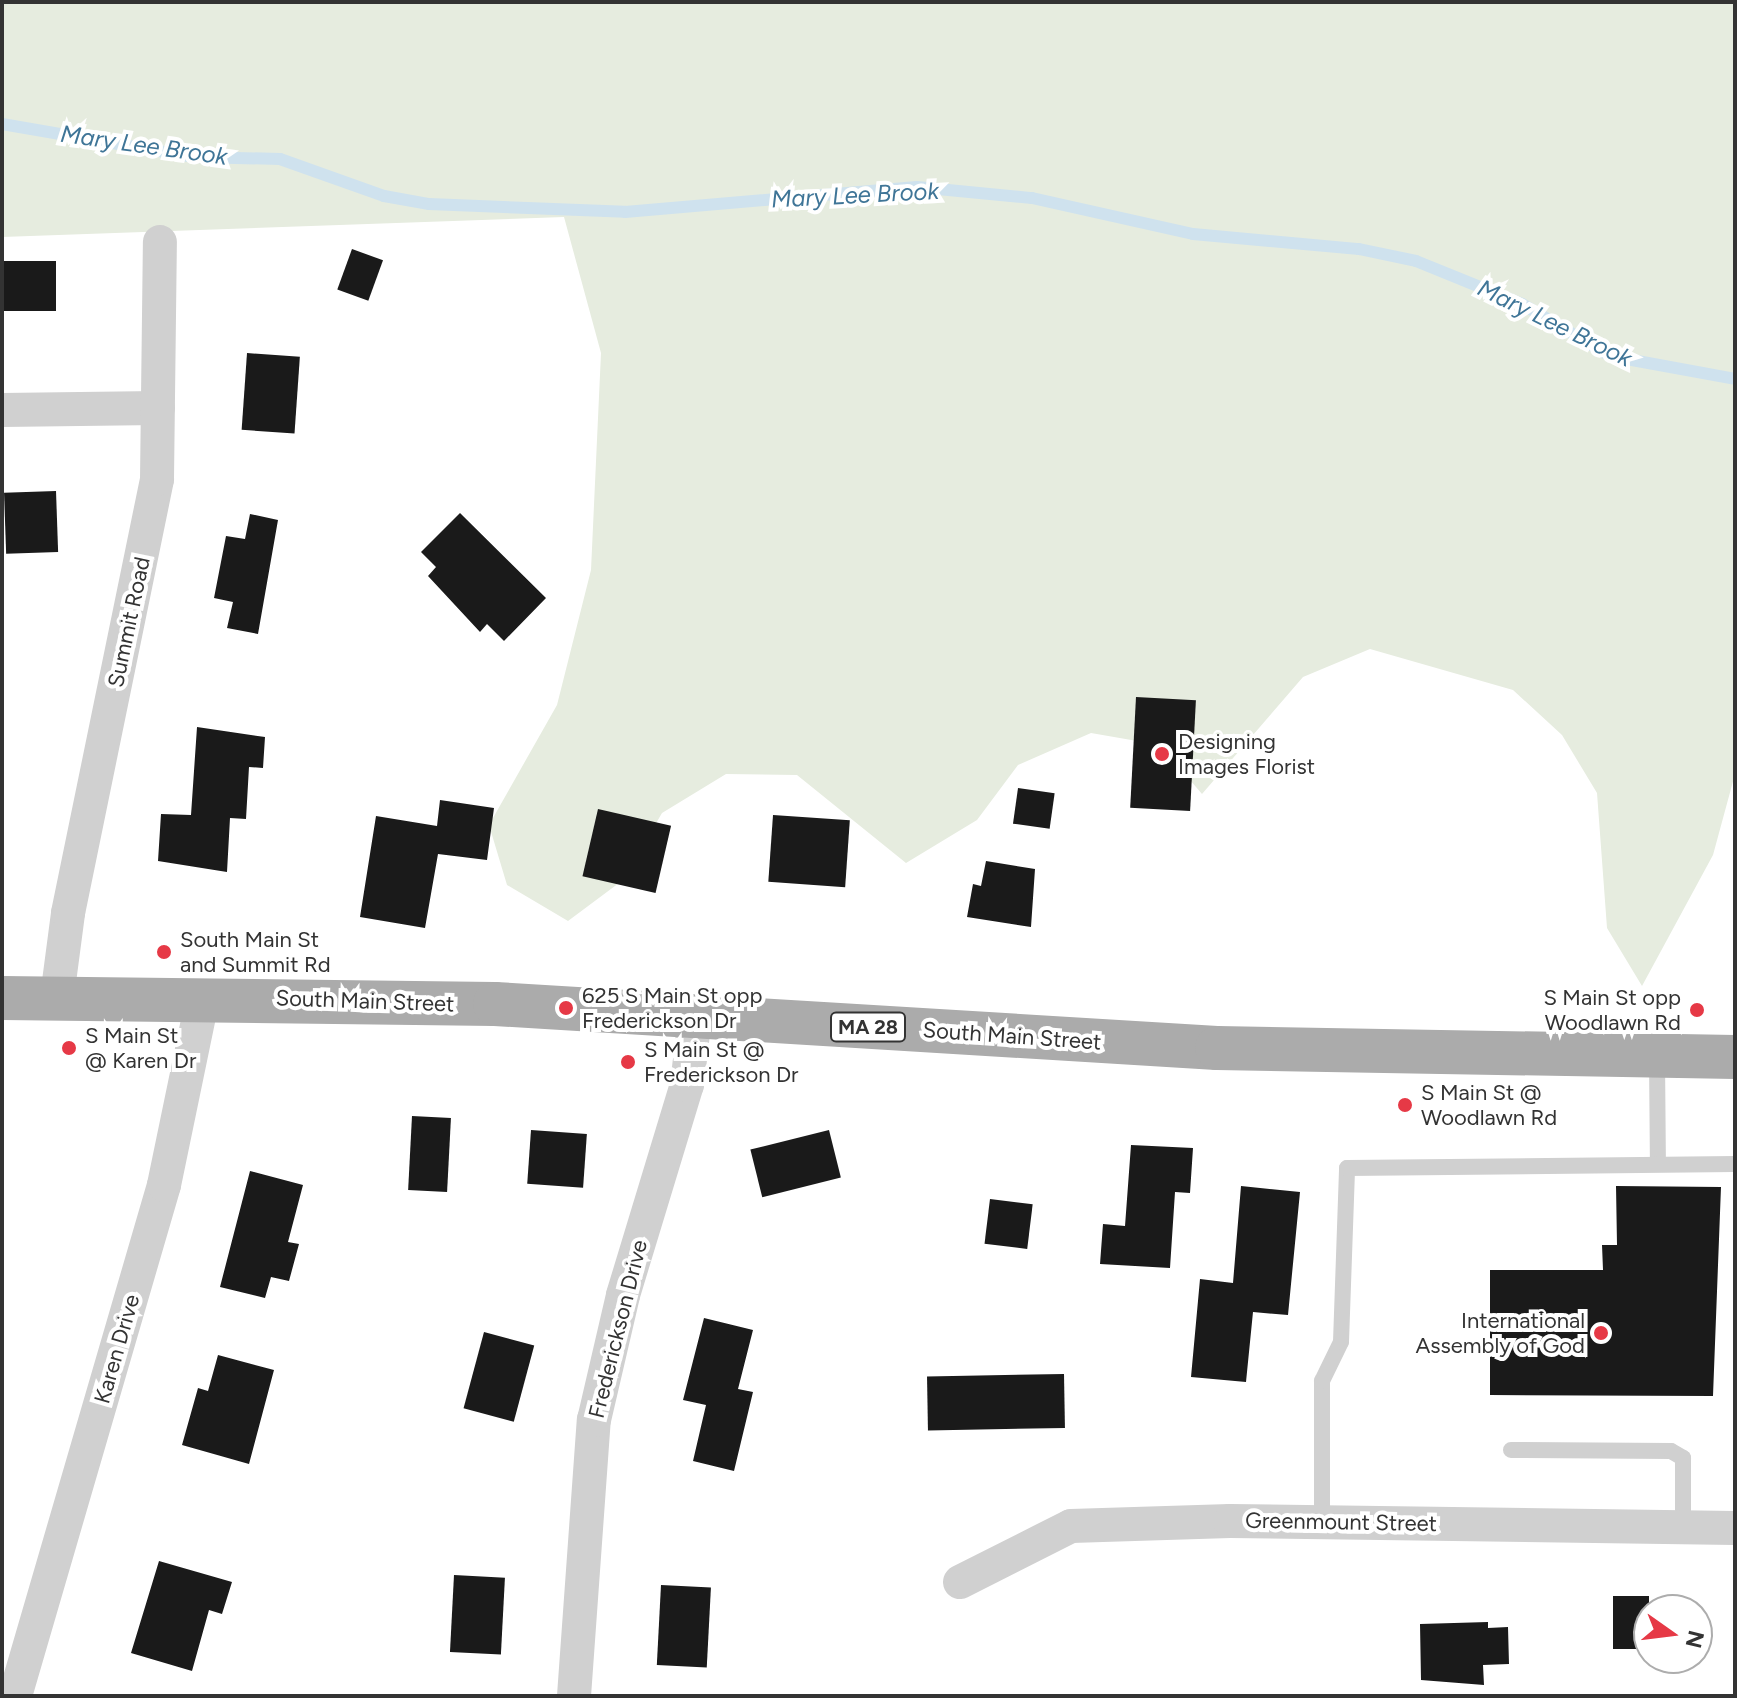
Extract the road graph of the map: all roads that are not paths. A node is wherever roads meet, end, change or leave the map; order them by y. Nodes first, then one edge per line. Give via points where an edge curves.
1 (160, 242) dead end
2 (158, 408) junction
3 (2, 410) edge
4 (57, 997) junction
5 (203, 997) junction
6 (2, 998) edge
7 (695, 1016) junction
8 (1735, 1057) edge
9 (1657, 1058) junction
10 (1658, 1164) junction
11 (1735, 1164) edge
12 (1511, 1450) dead end
13 (1322, 1522) junction
14 (1683, 1527) junction
15 (1735, 1528) edge
16 (960, 1582) dead end
17 (15, 1696) edge
18 (574, 1696) edge

1 - 2 street, Summit Road
2 - 3 street
2 - 4 street, Summit Road via 153,510 68,913
4 - 5 main road, South Main Street / MA 28
4 - 6 main road, South Main Street / MA 28
5 - 7 main road, South Main Street / MA 28
5 - 17 street, Karen Drive via 164,1185
7 - 9 main road, South Main Street / MA 28 via 1217,1048
7 - 18 street, Frederickson Drive via 687,1085 623,1295 594,1420
8 - 9 main road, South Main Street / MA 28
9 - 10 lane
10 - 11 lane
10 - 13 lane via 1347,1168 1341,1342 1322,1381
12 - 14 lane via 1671,1451 1683,1458
13 - 14 street, Greenmount Street
13 - 16 street, Greenmount Street via 1071,1526
14 - 15 street, Greenmount Street

